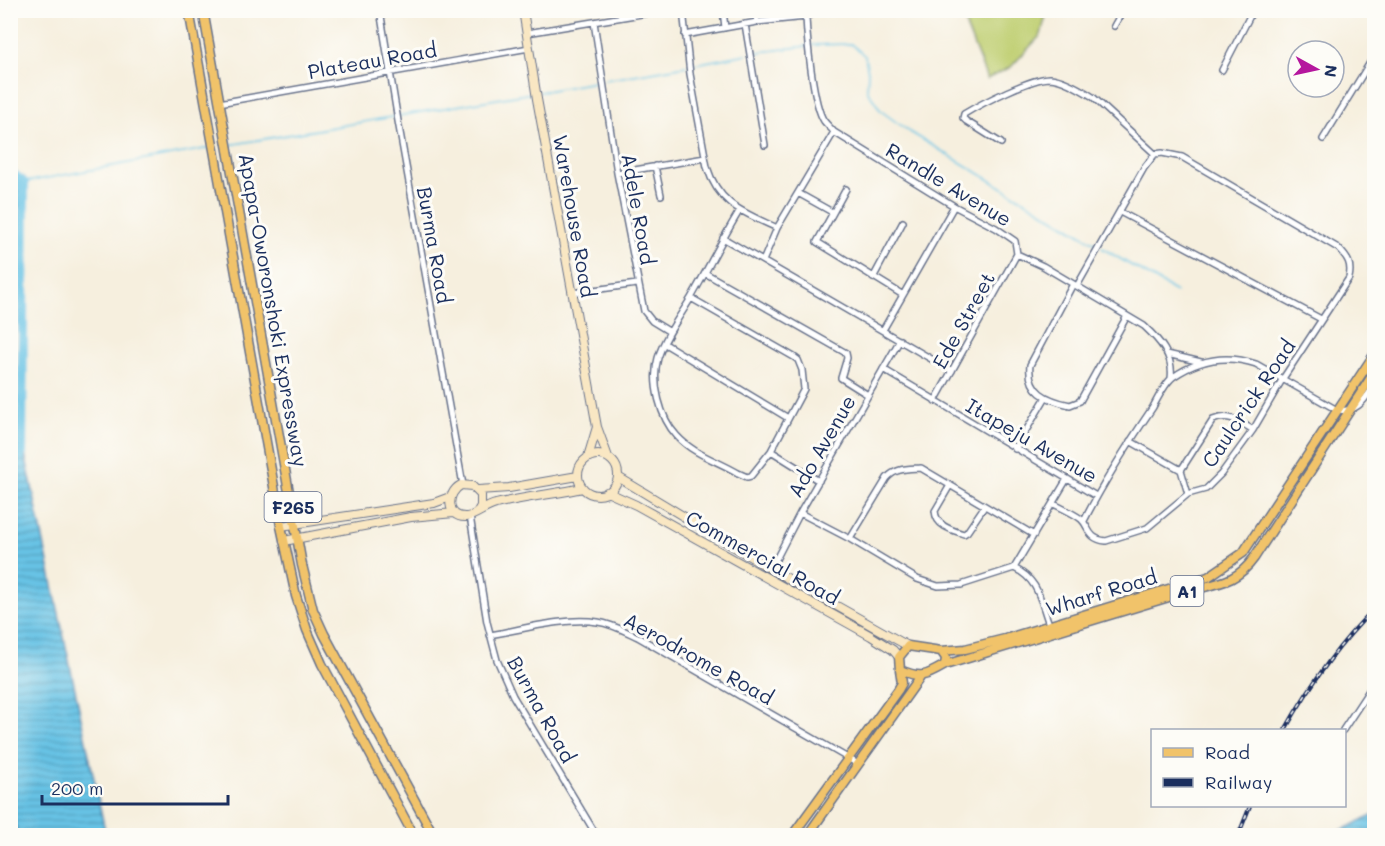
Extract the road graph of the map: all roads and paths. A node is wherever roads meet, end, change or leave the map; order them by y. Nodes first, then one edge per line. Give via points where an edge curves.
1 (189, 10) edge
2 (203, 10) edge
3 (380, 10) edge
4 (523, 10) edge
5 (683, 10) edge
6 (723, 10) edge
7 (755, 10) edge
8 (819, 10) edge
9 (1253, 10) edge
10 (1368, 10) edge
11 (662, 11) edge
12 (1122, 11) edge
13 (621, 13) edge
14 (1374, 14) edge
15 (806, 17) junction
16 (594, 22) junction
17 (757, 22) junction
18 (745, 24) junction
19 (1114, 26) dead end
20 (725, 28) junction
21 (527, 33) junction
22 (685, 35) junction
23 (529, 48) junction
24 (1374, 56) edge
25 (1222, 70) dead end
26 (391, 71) junction
27 (219, 103) junction
28 (834, 132) junction
29 (1323, 139) dead end
30 (1001, 143) dead end
31 (765, 145) dead end
32 (1155, 154) junction
33 (705, 158) junction
34 (656, 166) junction
35 (617, 173) junction
36 (846, 189) dead end
37 (798, 193) junction
38 (661, 195) dead end
39 (954, 206) junction
40 (740, 210) junction
41 (832, 212) junction
42 (1120, 212) junction
43 (903, 222) dead end
44 (777, 228) junction
45 (723, 238) junction
46 (1017, 254) junction
47 (763, 261) junction
48 (705, 273) junction
49 (873, 278) junction
50 (637, 284) junction
51 (1075, 285) junction
52 (572, 293) junction
53 (903, 295) junction
54 (691, 298) junction
55 (1127, 316) junction
56 (1321, 320) junction
57 (883, 330) junction
58 (670, 332) junction
59 (900, 340) junction
60 (665, 344) junction
61 (1167, 354) junction
62 (1374, 356) edge
63 (1201, 362) junction
64 (883, 369) junction
65 (952, 371) junction
66 (1374, 373) edge
67 (1171, 378) junction
68 (1282, 380) junction
69 (1374, 386) edge
70 (868, 395) junction
71 (1046, 397) junction
72 (935, 401) junction
73 (1337, 410) junction
74 (1349, 410) junction
75 (788, 418) junction
76 (597, 427) junction
77 (1253, 430) junction
78 (1130, 441) junction
79 (1015, 449) junction
80 (771, 451) junction
81 (588, 456) junction
82 (608, 457) junction
83 (1181, 470) junction
84 (578, 476) junction
85 (618, 477) junction
86 (1067, 479) junction
87 (819, 481) junction
88 (463, 485) junction
89 (949, 487) junction
90 (583, 488) junction
91 (478, 490) junction
92 (607, 492) junction
93 (1188, 494) junction
94 (1096, 496) junction
95 (450, 497) junction
96 (1054, 504) junction
97 (984, 507) junction
98 (478, 511) junction
99 (454, 513) junction
100 (800, 513) junction
101 (470, 516) junction
102 (1084, 521) junction
103 (295, 523) junction
104 (281, 526) junction
105 (1034, 535) junction
106 (850, 539) junction
107 (298, 540) junction
108 (284, 542) junction
109 (1014, 568) junction
110 (771, 569) junction
111 (1049, 624) junction
112 (490, 635) junction
113 (908, 646) junction
114 (941, 651) junction
115 (899, 657) junction
116 (945, 665) junction
117 (900, 670) junction
118 (921, 676) junction
119 (1374, 683) edge
120 (1344, 729) edge
121 (848, 759) junction
122 (858, 764) junction
123 (414, 836) edge
124 (434, 836) edge
125 (597, 836) edge
126 (792, 836) edge
127 (807, 836) edge

1 - 104 main road, Apapa-Oworonshoki Expressway / F265
2 - 27 main road, Apapa-Oworonshoki Expressway / F265
3 - 26 street, Burma Road
4 - 21 main road, Warehouse Road
5 - 22 street
6 - 20 street
7 - 17 street
8 - 15 street
9 - 25 street
10 - 14 main road
11 - 13 street
12 - 19 street
13 - 16 street
15 - 17 street
15 - 28 street, Randle Avenue via 819,108
16 - 21 street
16 - 35 street, Adele Road
17 - 18 street
18 - 20 street
18 - 31 street
20 - 22 street
21 - 23 main road, Warehouse Road
22 - 33 street
23 - 26 street, Plateau Road
23 - 52 main road, Warehouse Road
24 - 29 street
26 - 27 street, Plateau Road
26 - 88 street, Burma Road
27 - 103 main road, Apapa-Oworonshoki Expressway / F265
28 - 37 street
28 - 39 street, Randle Avenue
30 - 32 street via 966,121 964,114 991,98 1051,78 1093,97
32 - 42 street
32 - 56 street, Caulcrick Road via 1182,157 1338,248 1348,258 1349,278
33 - 34 street
33 - 40 street via 714,188
34 - 35 street
34 - 38 street
35 - 50 street, Adele Road
36 - 41 street
37 - 41 street
37 - 44 street
39 - 46 street, Randle Avenue via 1015,241
39 - 53 street
40 - 44 street
40 - 45 street
41 - 49 street via 817,242
42 - 51 street
42 - 56 street
43 - 49 street
44 - 47 street
45 - 47 street
45 - 48 street
46 - 51 street, Randle Avenue
46 - 65 street, Ede Street
47 - 57 street
48 - 54 street
48 - 70 street via 846,352 841,378
49 - 53 street
50 - 52 street
50 - 58 street, Adele Road via 647,317
51 - 55 street, Randle Avenue
51 - 71 street via 1030,365 1029,378
52 - 76 main road, Warehouse Road
53 - 57 street
54 - 58 street
54 - 75 street via 798,360 804,389
55 - 61 street, Randle Avenue via 1158,339
55 - 71 street via 1080,401 1070,405
56 - 68 street, Caulcrick Road
57 - 59 street
58 - 60 street
59 - 64 street, Ado Avenue
59 - 65 street
60 - 75 street
60 - 80 street via 655,374 664,414 675,434 691,449 747,477
61 - 63 street
61 - 67 street
62 - 73 main road, Wharf Road / A1
63 - 67 street, Itapeju Avenue
63 - 68 street, Itapeju Avenue via 1243,360
64 - 70 street, Ado Avenue
64 - 72 street, Itapeju Avenue
65 - 72 street, Ede Street
66 - 74 main road, Wharf Road / A1
67 - 78 street, Itapeju Avenue
68 - 73 street, Itapeju Avenue
68 - 77 street, Caulcrick Road
69 - 74 street via 1359,406
70 - 87 street, Ado Avenue
71 - 79 street
72 - 79 street, Itapeju Avenue
73 - 74 street, Itapeju Avenue
73 - 111 main road, Wharf Road / A1 via 1243,553 1208,577
74 - 116 main road, Wharf Road / A1 via 1240,575
75 - 80 street
76 - 81 main road, Warehouse Road
76 - 82 main road, Warehouse Road
77 - 83 street via 1233,418 1213,420
77 - 93 street, Caulcrick Road via 1206,489
78 - 83 street
78 - 94 street, Itapeju Avenue
79 - 86 street, Itapeju Avenue
80 - 87 street
81 - 82 main road
81 - 84 main road
82 - 85 main road
83 - 93 street
84 - 90 main road
84 - 91 main road
85 - 92 main road
85 - 110 main road, Commercial Road
86 - 94 street, Itapeju Avenue
86 - 96 street
87 - 100 street, Ado Avenue
88 - 91 main road
88 - 95 main road
89 - 97 street
89 - 97 street via 935,516 950,529 964,534
89 - 106 street via 921,468 893,472
90 - 92 main road via 594,494
90 - 98 main road via 495,504
91 - 98 main road via 482,500
92 - 115 main road, Commercial Road via 872,636
93 - 102 street, Caulcrick Road via 1147,528 1111,540 1099,540 1089,533
94 - 102 street
95 - 99 main road
95 - 103 main road via 434,503
96 - 102 street, Caulcrick Road
96 - 105 street
97 - 105 street
98 - 101 main road
99 - 101 main road
99 - 107 main road via 411,517
100 - 106 street
100 - 110 street, Ado Avenue
101 - 112 street, Burma Road
103 - 104 main road
103 - 107 main road, Apapa-Oworonshoki Expressway / F265
104 - 108 main road, Apapa-Oworonshoki Expressway / F265
105 - 109 street
106 - 109 street via 917,579 938,586 961,585
107 - 108 main road
107 - 124 main road, Apapa-Oworonshoki Expressway / F265 via 313,610 324,634
108 - 123 main road, Apapa-Oworonshoki Expressway / F265 via 296,596 322,664
109 - 111 street via 1026,574 1035,586
110 - 113 main road, Commercial Road
111 - 114 main road, Wharf Road / A1 via 995,642
112 - 121 street, Aerodrome Road via 576,621 618,628
112 - 125 street, Burma Road via 496,660 513,696
113 - 114 main road, Wharf Road
113 - 115 main road
114 - 116 main road
115 - 117 main road
116 - 118 main road, Wharf Road
117 - 118 main road
117 - 121 main road via 898,690
118 - 122 main road
119 - 120 street
121 - 122 street, Aerodrome Road
121 - 126 main road
122 - 127 main road

